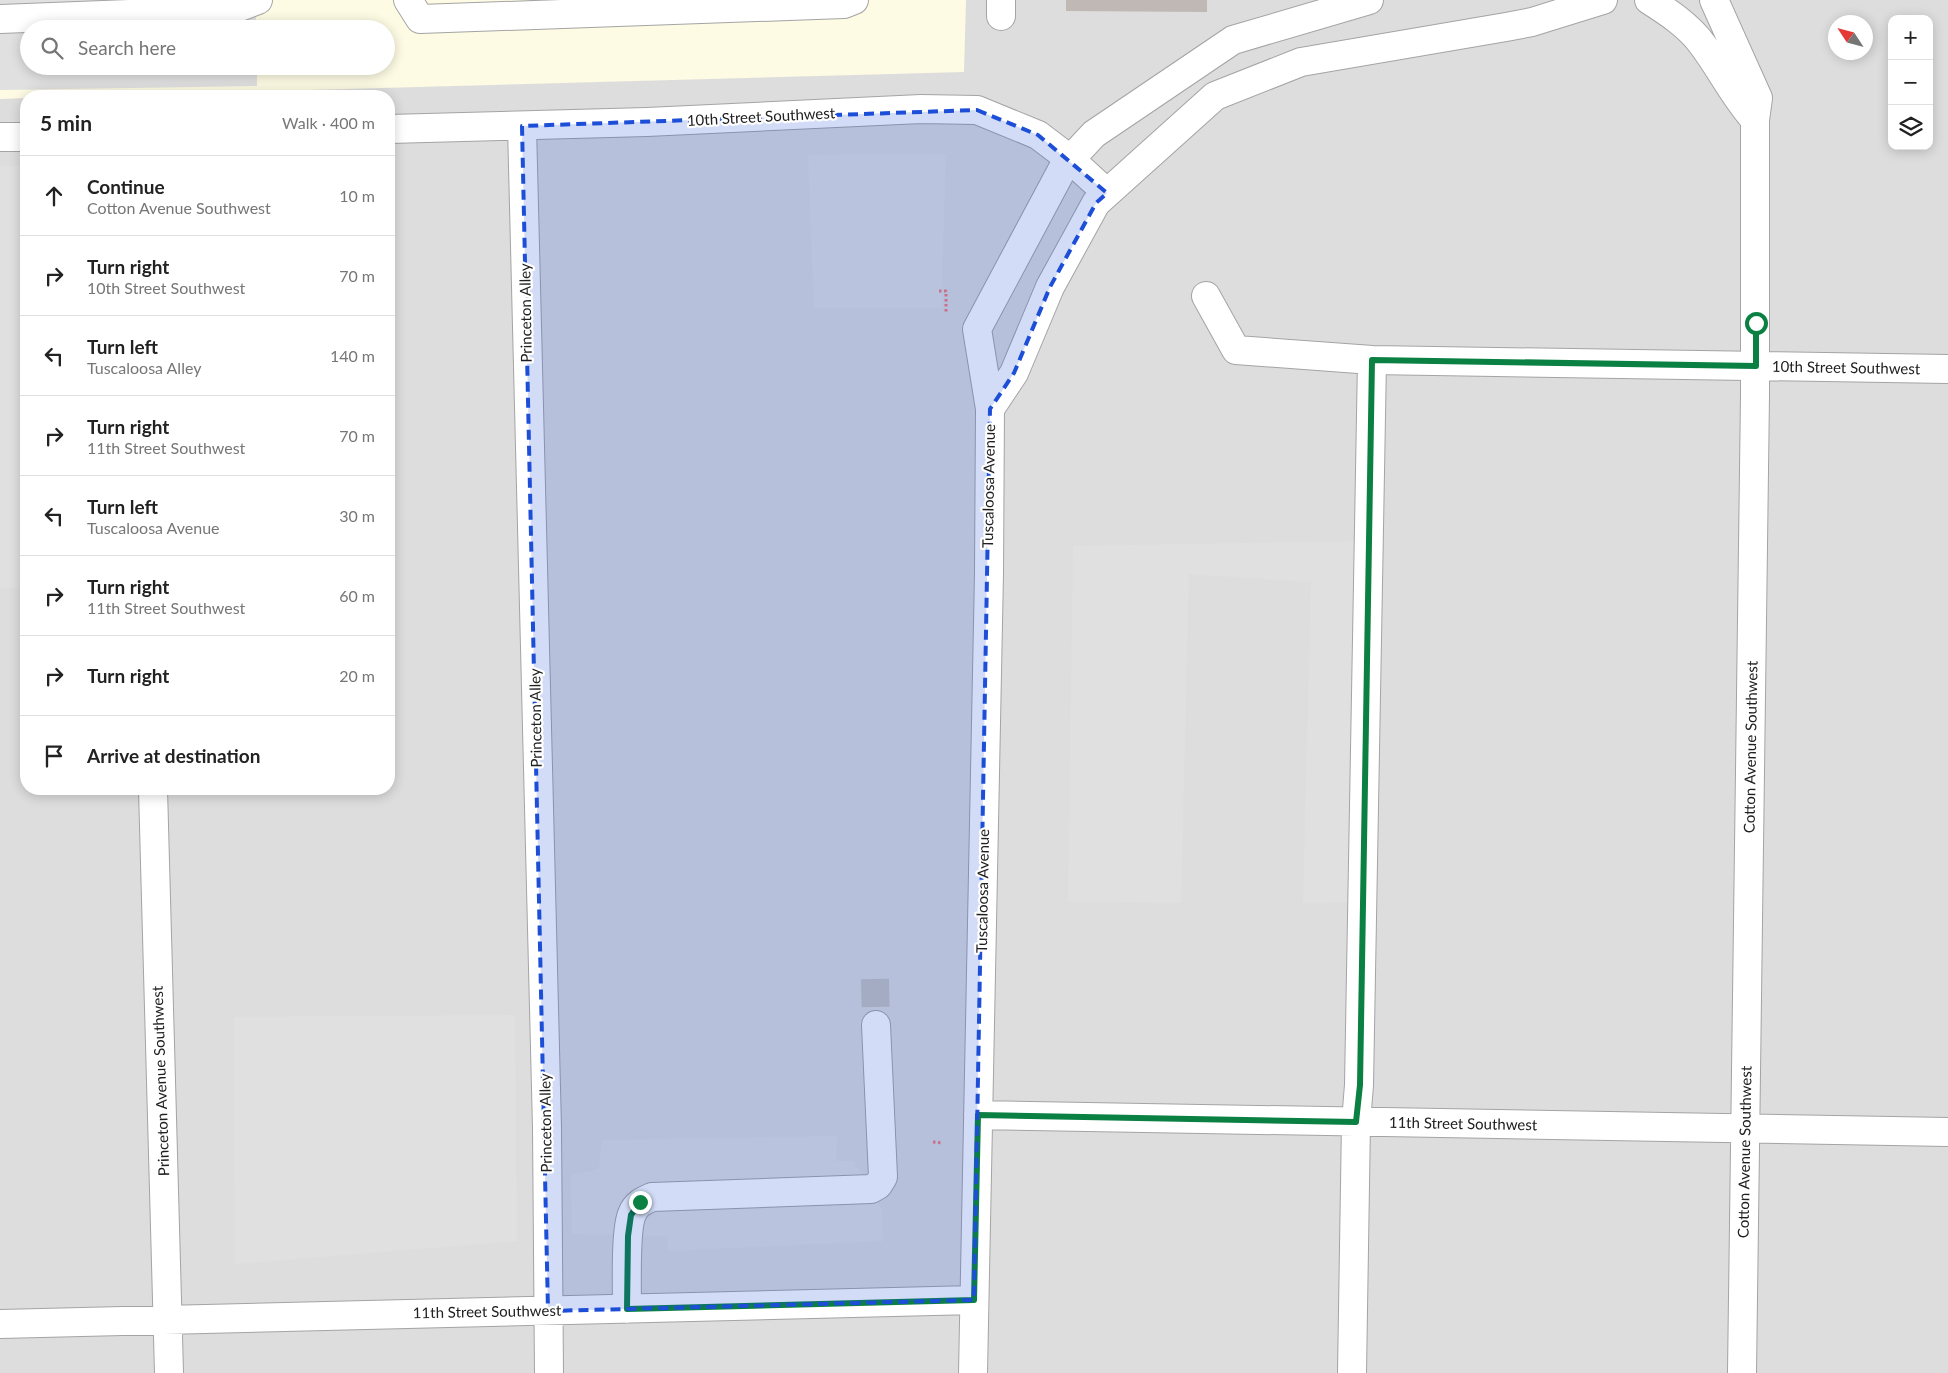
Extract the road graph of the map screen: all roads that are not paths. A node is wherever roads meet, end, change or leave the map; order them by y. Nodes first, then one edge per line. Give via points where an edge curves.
1 (258, 0) edge
2 (408, 0) edge
3 (854, 0) edge
4 (1369, 0) edge
5 (1603, 0) edge
6 (1649, 0) edge
7 (1714, 0) edge
8 (237, 3) edge
9 (174, 6) edge
10 (0, 19) edge
11 (1755, 120) junction
12 (522, 126) junction
13 (395, 129) edge
14 (0, 137) edge
15 (20, 137) edge
16 (1071, 160) junction
17 (1106, 193) junction
18 (1206, 296) dead end
19 (1372, 360) junction
20 (1756, 366) junction
21 (1948, 369) edge
22 (990, 409) junction
23 (153, 795) edge
24 (876, 1025) tunnel mouth
25 (978, 1115) junction
26 (1356, 1122) junction
27 (1746, 1128) junction
28 (1948, 1132) edge
29 (974, 1300) junction
30 (627, 1309) junction
31 (548, 1310) junction
32 (168, 1319) junction
33 (0, 1324) edge
34 (169, 1373) edge
35 (549, 1373) edge
36 (973, 1373) edge
37 (1352, 1373) edge
38 (1742, 1373) edge

1 - 8 street
2 - 3 street via 420,19 844,4
4 - 16 street, Tuscaloosa Avenue via 1233,40 1094,134
5 - 17 street via 1506,28 1301,62 1215,96
6 - 11 street via 1702,43
7 - 11 street, Cotton Avenue Southwest via 1758,98
8 - 9 street
9 - 10 street
11 - 20 street, Cotton Avenue Southwest
12 - 13 street, 10th Street Southwest
12 - 16 street, 10th Street Southwest via 921,109 977,110 1038,135
12 - 31 street, Princeton Alley via 547,1128
14 - 15 street
16 - 17 street, 10th Street Southwest
16 - 22 street, Tuscaloosa Avenue via 1064,166 977,329
17 - 22 street via 1096,203 1054,278 1014,373
18 - 19 street, 10th Street Southwest via 1236,350
19 - 20 street, 10th Street Southwest
19 - 26 street via 1360,1085
20 - 21 street, 10th Street Southwest
20 - 27 street, Cotton Avenue Southwest
22 - 25 street, Tuscaloosa Avenue
23 - 32 street, Princeton Avenue Southwest
24 - 30 street via 882,1178 878,1185 871,1189 652,1197 640,1202 631,1215 628,1236
25 - 26 street, 11th Street Southwest
25 - 29 street, Tuscaloosa Avenue
26 - 27 street, 11th Street Southwest
26 - 37 street
27 - 28 street, 11th Street Southwest
27 - 38 street, Cotton Avenue Southwest
29 - 30 street, 11th Street Southwest
29 - 36 street, Tuscaloosa Avenue
30 - 31 street, 11th Street Southwest
31 - 32 street, 11th Street Southwest
31 - 35 street, Princeton Alley
32 - 33 street, 11th Street Southwest
32 - 34 street, Princeton Avenue Southwest

